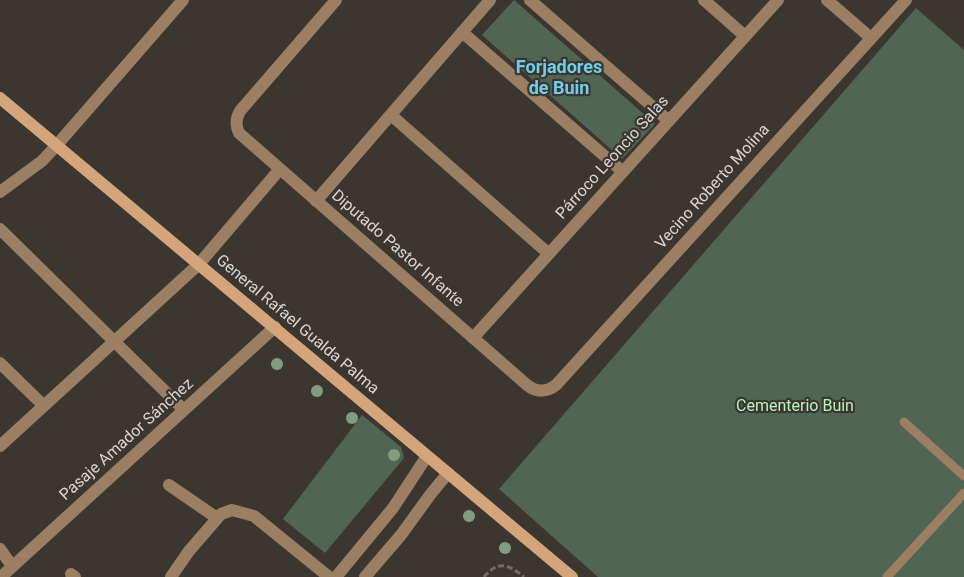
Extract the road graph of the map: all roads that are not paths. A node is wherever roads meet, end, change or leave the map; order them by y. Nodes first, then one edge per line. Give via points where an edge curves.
1 (183, 0) edge
2 (336, 0) edge
3 (490, 0) edge
4 (530, 0) edge
5 (704, 0) edge
6 (778, 0) edge
7 (828, 0) edge
8 (906, 0) edge
9 (462, 32) junction
10 (746, 36) junction
11 (871, 38) junction
12 (0, 99) edge
13 (391, 115) junction
14 (669, 121) junction
15 (56, 146) junction
16 (280, 169) junction
17 (623, 172) junction
18 (0, 192) edge
19 (316, 201) junction
20 (0, 229) edge
21 (549, 254) junction
22 (199, 264) junction
23 (275, 327) junction
24 (473, 338) junction
25 (114, 342) junction
26 (0, 363) edge
27 (542, 391) joint
28 (44, 406) junction
29 (184, 410) junction
30 (904, 422) dead end
31 (0, 446) edge
32 (427, 456) junction
33 (447, 473) junction
34 (964, 477) edge
35 (169, 485) dead end
36 (964, 492) edge
37 (217, 518) junction
38 (0, 549) edge
39 (12, 566) junction
40 (1, 577) edge
41 (171, 577) edge
42 (329, 577) edge
43 (336, 577) edge
44 (365, 577) edge
45 (572, 577) edge
46 (887, 577) edge

1 - 15 street
2 - 16 street, Diputado Pastor Infante via 236,119 242,136
3 - 9 street
4 - 14 street
5 - 10 street
6 - 10 street, Párroco Leoncio Salas
7 - 11 street
8 - 11 street, Vecino Roberto Molina
9 - 13 street
9 - 17 street
10 - 14 street, Párroco Leoncio Salas
11 - 27 street, Vecino Roberto Molina via 556,385
12 - 15 main road, General Rafael Gualda Palma
13 - 19 street
13 - 21 street
14 - 17 street, Párroco Leoncio Salas
15 - 18 street
15 - 22 main road, General Rafael Gualda Palma
16 - 19 street, Diputado Pastor Infante
16 - 22 street
17 - 21 street, Párroco Leoncio Salas
19 - 24 street, Diputado Pastor Infante
20 - 25 street
21 - 24 street, Párroco Leoncio Salas
22 - 23 main road, General Rafael Gualda Palma
22 - 25 street
23 - 29 street, Pasaje Amador Sánchez
23 - 32 main road, General Rafael Gualda Palma
24 - 27 street, Diputado Pastor Infante via 531,388
25 - 28 street
25 - 29 street
26 - 28 street
28 - 31 street
29 - 39 street, Pasaje Amador Sánchez
30 - 34 lane
32 - 33 main road, General Rafael Gualda Palma
32 - 43 street via 393,508
33 - 44 street
33 - 45 main road, General Rafael Gualda Palma
35 - 37 street
36 - 46 lane
37 - 41 street
37 - 42 street via 232,510 254,516
38 - 39 street
39 - 40 street, Pasaje Amador Sánchez

